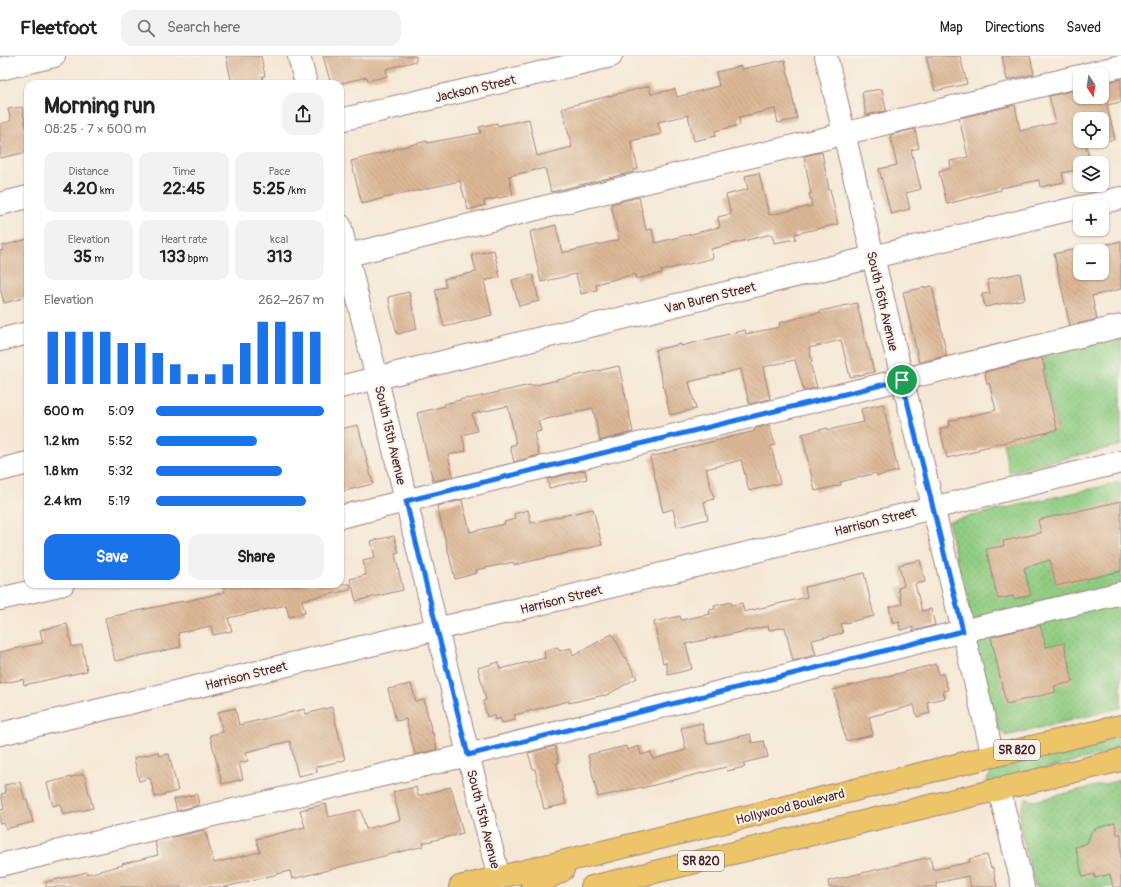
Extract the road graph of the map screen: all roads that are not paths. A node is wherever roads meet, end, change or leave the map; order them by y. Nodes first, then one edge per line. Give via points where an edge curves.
1 (54, 56) edge
2 (299, 56) edge
3 (611, 56) edge
4 (826, 56) edge
5 (1121, 66) edge
6 (0, 69) edge
7 (1109, 69) edge
8 (1073, 78) edge
9 (305, 80) edge
10 (344, 119) edge
11 (844, 134) junction
12 (24, 198) edge
13 (1121, 198) edge
14 (1109, 201) edge
15 (0, 204) edge
16 (1073, 209) edge
17 (344, 256) edge
18 (873, 257) junction
19 (1121, 326) edge
20 (24, 334) edge
21 (0, 340) edge
22 (377, 378) junction
23 (902, 380) junction
24 (344, 386) edge
25 (1121, 462) edge
26 (24, 464) edge
27 (0, 470) edge
28 (406, 501) junction
29 (933, 507) junction
30 (344, 516) edge
31 (45, 588) edge
32 (1121, 593) edge
33 (0, 599) edge
34 (437, 629) junction
35 (963, 631) junction
36 (1121, 726) edge
37 (0, 734) edge
38 (468, 755) junction
39 (993, 756) junction
40 (1121, 760) edge
41 (1000, 789) junction
42 (957, 800) junction
43 (595, 854) junction
44 (0, 865) edge
45 (493, 882) edge
46 (460, 887) edge
47 (532, 887) edge
48 (592, 887) edge
49 (1023, 887) edge

1 - 6 street
2 - 9 street
3 - 10 street, Jackson Street
4 - 11 street, South 16th Avenue
5 - 7 street
8 - 11 street
11 - 17 street
11 - 18 street, South 16th Avenue
12 - 15 street
13 - 14 street, Van Buren Street
16 - 18 street, Van Buren Street
17 - 22 street, South 15th Avenue
18 - 22 street, Van Buren Street
18 - 23 street, South 16th Avenue
19 - 23 street
20 - 21 street
22 - 24 street, Van Buren Street
22 - 28 street, South 15th Avenue
23 - 28 street
23 - 29 street, South 16th Avenue
25 - 29 street, Harrison Street
26 - 27 street
28 - 30 street
28 - 34 street, South 15th Avenue
29 - 34 street, Harrison Street
29 - 35 street, South 16th Avenue
31 - 33 street
32 - 35 street
34 - 37 street, Harrison Street
34 - 38 street, South 15th Avenue
35 - 38 street
35 - 39 street, South 16th Avenue
36 - 39 main road, Hollywood Boulevard / SR 820
38 - 44 street
38 - 45 street, South 15th Avenue
39 - 42 main road via 975,785
39 - 43 main road, Hollywood Boulevard / SR 820
40 - 41 main road, SR 820
41 - 42 main road, SR 820
41 - 49 street
42 - 48 main road, SR 820
43 - 45 main road, Hollywood Boulevard / SR 820
43 - 47 main road
45 - 46 main road, Hollywood Boulevard / SR 820

